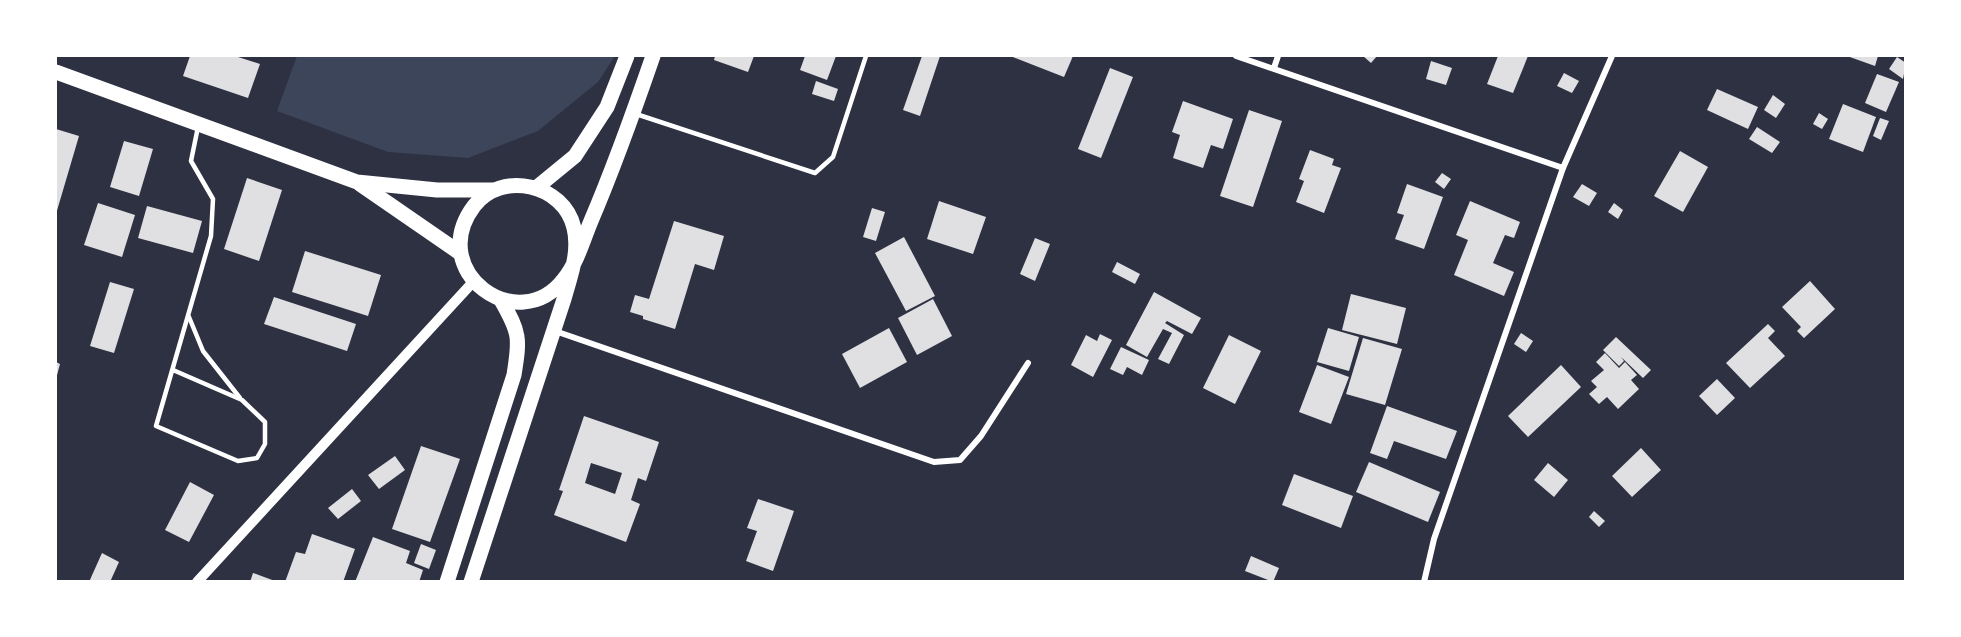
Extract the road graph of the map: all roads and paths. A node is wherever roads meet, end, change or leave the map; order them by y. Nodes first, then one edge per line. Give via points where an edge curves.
1 (627, 56) edge
2 (653, 56) edge
3 (866, 56) edge
4 (1236, 56) edge
5 (1278, 56) edge
6 (1612, 56) edge
7 (1274, 68) junction
8 (56, 72) edge
9 (633, 113) junction
10 (199, 124) junction
11 (1563, 168) junction
12 (357, 182) junction
13 (536, 188) junction
14 (493, 190) junction
15 (460, 253) junction
16 (573, 264) junction
17 (473, 282) junction
18 (501, 300) junction
19 (189, 316) junction
20 (554, 331) junction
21 (1028, 363) dead end
22 (173, 370) junction
23 (242, 400) junction
24 (197, 582) edge
25 (447, 582) edge
26 (471, 582) edge
27 (1424, 582) edge

1 - 13 main road via 607,107 575,156
2 - 9 main road
3 - 9 lane via 833,157 815,172
4 - 7 street
5 - 7 street
6 - 11 street
7 - 11 street
8 - 10 main road
9 - 16 main road
10 - 12 main road
10 - 19 lane via 191,161 213,199 213,209 211,236
11 - 27 street via 1434,539
12 - 14 main road via 437,190
12 - 15 main road
13 - 14 main road via 507,186
13 - 16 main road via 553,196 570,218 576,245
14 - 15 main road via 466,216 460,234
15 - 17 main road
16 - 18 main road via 552,291 527,301
16 - 20 main road
17 - 18 main road
17 - 24 street
18 - 25 main road via 515,324 519,342 514,375
19 - 22 lane
19 - 23 lane via 203,351
20 - 21 street via 934,462 960,460 981,436
20 - 26 main road
22 - 23 lane
22 - 23 lane via 156,426 238,461 257,458 265,444 265,422

